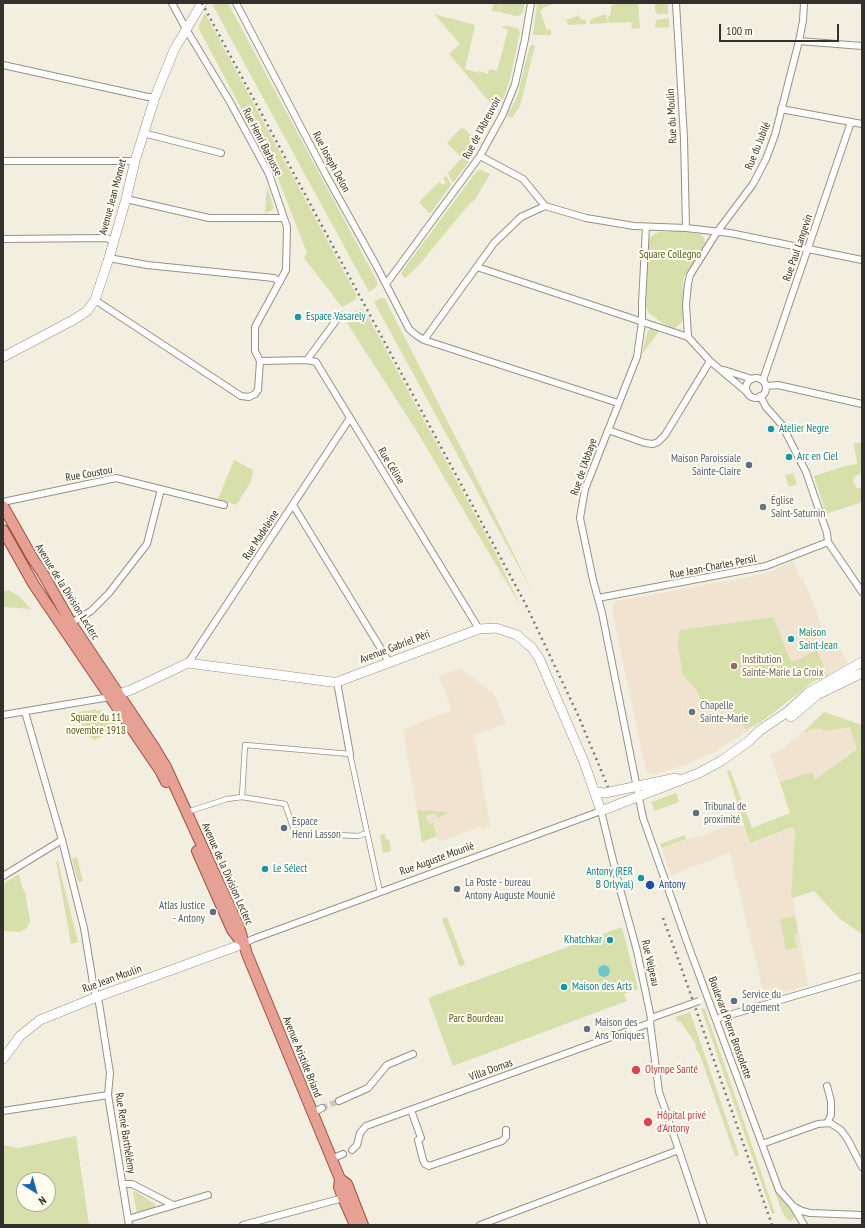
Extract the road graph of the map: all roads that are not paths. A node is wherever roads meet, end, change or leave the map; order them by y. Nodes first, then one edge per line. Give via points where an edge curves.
1 (172, 3) edge
2 (202, 3) edge
3 (236, 3) edge
4 (531, 3) edge
5 (676, 3) edge
6 (804, 3) edge
7 (186, 29) junction
8 (799, 41) junction
9 (862, 46) edge
10 (3, 65) edge
11 (155, 97) junction
12 (781, 109) junction
13 (851, 122) junction
14 (862, 124) edge
15 (143, 133) junction
16 (221, 153) dead end
17 (480, 156) junction
18 (3, 161) edge
19 (135, 161) junction
20 (126, 199) junction
21 (545, 206) junction
22 (284, 218) junction
23 (646, 227) junction
24 (686, 228) junction
25 (717, 232) junction
26 (3, 239) edge
27 (114, 240) junction
28 (808, 248) junction
29 (109, 258) junction
30 (862, 260) edge
31 (477, 267) junction
32 (280, 282) junction
33 (386, 284) junction
34 (95, 300) junction
35 (340, 315) dead end
36 (642, 322) junction
37 (688, 338) junction
38 (424, 340) junction
39 (3, 357) edge
40 (307, 360) junction
41 (260, 361) junction
42 (710, 361) junction
43 (720, 369) junction
44 (752, 379) junction
45 (764, 383) junction
46 (748, 393) junction
47 (760, 396) junction
48 (618, 403) junction
49 (862, 404) edge
50 (350, 418) junction
51 (608, 430) junction
52 (161, 489) junction
53 (3, 502) edge
54 (293, 504) junction
55 (224, 505) dead end
56 (3, 506) edge
57 (3, 530) edge
58 (828, 542) junction
59 (862, 592) edge
60 (598, 598) junction
61 (67, 626) junction
62 (479, 629) junction
63 (390, 662) junction
64 (862, 662) edge
65 (188, 663) junction
66 (862, 673) edge
67 (337, 682) junction
68 (115, 696) junction
69 (25, 712) junction
70 (3, 715) edge
71 (749, 741) junction
72 (350, 754) junction
73 (693, 775) junction
74 (637, 786) junction
75 (595, 792) junction
76 (242, 797) junction
77 (639, 797) junction
78 (190, 811) dead end
79 (601, 811) junction
80 (367, 833) junction
81 (62, 840) junction
82 (3, 876) edge
83 (380, 892) junction
84 (243, 944) junction
85 (862, 976) edge
86 (97, 997) junction
87 (708, 998) junction
88 (716, 1019) junction
89 (651, 1020) junction
90 (413, 1054) dead end
91 (3, 1059) edge
92 (827, 1086) dead end
93 (108, 1096) junction
94 (339, 1101) tunnel mouth
95 (322, 1108) tunnel mouth
96 (411, 1110) junction
97 (3, 1111) edge
98 (312, 1113) junction
99 (827, 1123) junction
100 (506, 1130) dead end
101 (762, 1144) junction
102 (352, 1150) dead end
103 (679, 1150) junction
104 (343, 1154) dead end
105 (331, 1159) junction
106 (862, 1167) edge
107 (122, 1184) junction
108 (208, 1195) dead end
109 (347, 1198) junction
110 (173, 1205) junction
111 (793, 1206) junction
112 (862, 1215) edge
113 (128, 1222) edge
114 (243, 1225) edge
115 (355, 1225) edge
116 (363, 1225) edge
117 (480, 1225) edge
118 (704, 1225) edge
119 (804, 1225) edge

1 - 7 street, Rue Henri Barbusse
2 - 7 main road, Avenue Jean Monnet
3 - 33 street, Rue Joseph Delon
4 - 17 street, Rue de l'Abreuvoir via 515,84 503,114
5 - 24 street, Rue du Moulin
6 - 8 street, Rue du Jubilé
7 - 11 main road, Avenue Jean Monnet via 174,50
7 - 22 street, Rue Henri Barbusse via 269,174
8 - 9 street
8 - 12 street, Rue du Jubilé
10 - 11 street
11 - 15 main road, Avenue Jean Monnet
12 - 13 street
12 - 25 street, Rue du Jubilé via 775,135 753,184
13 - 14 street
13 - 28 street, Rue Paul Langevin
15 - 16 street
15 - 19 main road, Avenue Jean Monnet
17 - 21 street via 524,179
17 - 33 street, Rue de l'Abreuvoir
18 - 19 street
19 - 20 main road, Avenue Jean Monnet
20 - 22 street via 209,218
20 - 27 main road, Avenue Jean Monnet
21 - 23 street via 586,218
21 - 31 street via 521,217 494,243
22 - 32 street, Rue Henri Barbusse via 287,227 286,270
23 - 24 street
23 - 36 street, Rue de l'Abbaye
24 - 25 street
25 - 28 street
25 - 37 street, Rue du Jubilé via 689,279 686,304
26 - 27 street
27 - 29 main road, Avenue Jean Monnet
28 - 30 street
28 - 45 street, Rue Paul Langevin
29 - 32 street via 147,265 274,278
29 - 34 main road, Avenue Jean Monnet
31 - 36 street
31 - 38 street
32 - 41 street, Rue Henri Barbusse via 255,327 255,351
33 - 38 street, Rue Joseph Delon via 409,329
34 - 39 main road, Avenue Jean Monnet via 87,311 75,319
34 - 41 street, Rue Henri Barbusse via 241,396 249,397 258,390
35 - 40 street
36 - 37 street
36 - 48 street, Rue de l'Abbaye via 637,357
37 - 42 street
38 - 48 street
40 - 41 street
40 - 50 street, Rue Céline via 316,362
42 - 43 street
42 - 51 street via 665,435 658,442 645,443
43 - 44 street
43 - 46 street
44 - 45 street via 757,378
44 - 46 street via 747,385
45 - 47 street via 765,392
45 - 49 street
46 - 47 street via 755,397
47 - 58 street via 782,425 806,472
48 - 51 street, Rue de l'Abbaye
50 - 54 street, Rue Madeleine
50 - 62 street, Rue Céline
51 - 60 street, Rue de l'Abbaye via 585,489 580,518
52 - 53 street, Rue Coustou via 116,478
52 - 55 street, Rue Coustou
52 - 61 street via 147,544 109,593 91,611
54 - 63 street
54 - 65 street, Rue Madeleine
56 - 61 main road, Avenue de la Division Leclerc via 42,572
57 - 61 main road, Avenue de la Division Leclerc via 32,582
58 - 59 street
58 - 60 street, Rue Jean-Charles Persil via 766,566
60 - 74 street, Rue de l'Abbaye
61 - 68 main road, Avenue de la Division Leclerc
62 - 63 main road, Avenue Gabriel Péri
62 - 75 main road, Avenue Gabriel Péri via 496,628 507,631 517,635 532,648 539,658
63 - 67 main road, Avenue Gabriel Péri
64 - 71 main road via 808,693
65 - 67 main road, Avenue Gabriel Péri
65 - 68 main road
66 - 71 main road via 817,695 790,718
67 - 72 street
68 - 69 street
68 - 84 main road, Avenue de la Division Leclerc via 166,766 239,927
69 - 70 street
69 - 81 street, Rue René Barthélémy
71 - 73 main road via 721,761
72 - 76 street via 245,745
72 - 80 street
73 - 74 main road
73 - 77 main road, Rue Auguste Mounié
74 - 75 main road via 605,793
74 - 77 street, Boulevard Pierre Brossolette
75 - 79 main road, Avenue Gabriel Péri
76 - 78 street
76 - 80 street via 285,804 295,833 358,836
77 - 79 main road, Rue Auguste Mounié
77 - 87 street, Boulevard Pierre Brossolette via 647,830
79 - 83 street, Rue Auguste Mounié
79 - 89 street, Rue Velpeau via 637,951
80 - 83 street
81 - 82 street
81 - 86 street, Rue René Barthélémy via 84,928
83 - 84 street, Rue Auguste Mounié
84 - 86 main road, Rue Jean Moulin
84 - 98 main road, Avenue Aristide Briand
85 - 88 street
86 - 91 main road, Rue Jean Moulin via 40,1020 20,1036
86 - 93 street, Rue René Barthélémy via 110,1073
87 - 88 street, Boulevard Pierre Brossolette
87 - 89 street, Villa Domas, bridge
88 - 101 street, Boulevard Pierre Brossolette
89 - 96 street, Villa Domas
89 - 103 street, Rue Velpeau via 659,1092
90 - 94 street via 386,1065 368,1088
92 - 99 street via 831,1115
93 - 97 street
93 - 107 street, Rue René Barthélémy
95 - 98 street
96 - 100 street via 421,1138 418,1140 423,1160 429,1166 502,1141 506,1137
96 - 102 street, Villa Domas via 366,1126
98 - 105 main road, Avenue Aristide Briand
99 - 101 street
99 - 106 street via 835,1125 848,1140
101 - 111 street, Boulevard Pierre Brossolette via 779,1190
103 - 117 street
103 - 118 street, Rue Velpeau
104 - 105 street
105 - 109 main road, Avenue Aristide Briand via 340,1179 347,1184
107 - 110 street via 132,1184
107 - 113 street, Rue René Barthélémy
108 - 110 street
109 - 114 street
109 - 115 main road, Avenue Aristide Briand
109 - 116 main road, Avenue Aristide Briand
110 - 113 street
111 - 112 street, Boulevard Pierre Brossolette via 810,1213
111 - 119 street

